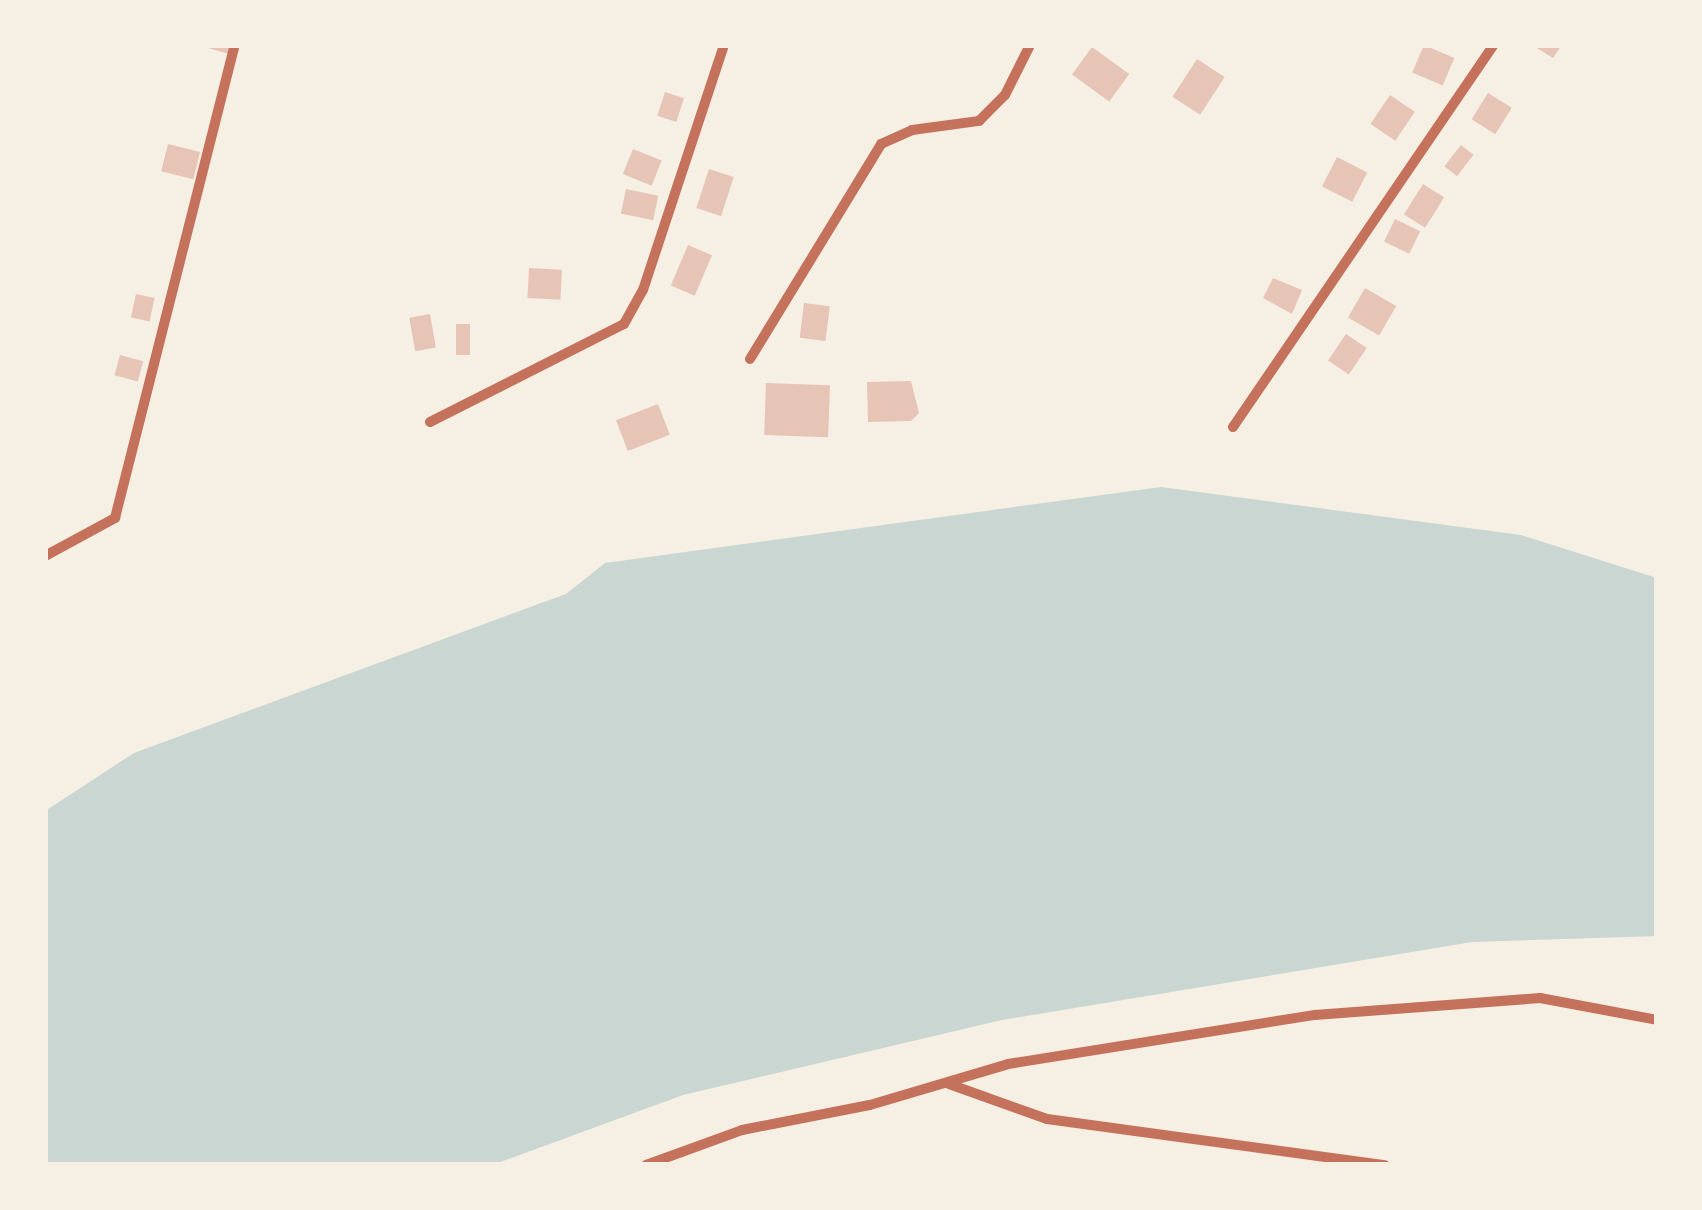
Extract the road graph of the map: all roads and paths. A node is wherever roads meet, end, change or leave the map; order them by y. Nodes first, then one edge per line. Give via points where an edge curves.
1 (235, 45) edge
2 (724, 45) edge
3 (1030, 45) edge
4 (1494, 45) edge
5 (750, 359) dead end
6 (430, 422) dead end
7 (1233, 427) dead end
8 (45, 556) edge
9 (1657, 1020) edge
10 (946, 1082) junction
11 (646, 1165) edge
12 (1385, 1165) edge

1 - 8 street via 115,518
2 - 6 street via 643,290 624,324
3 - 5 street via 998,105 979,121 912,130 881,144
4 - 7 street
9 - 10 street via 1540,998 1315,1015 1008,1064
10 - 11 street via 742,1130
10 - 12 street via 1048,1119

